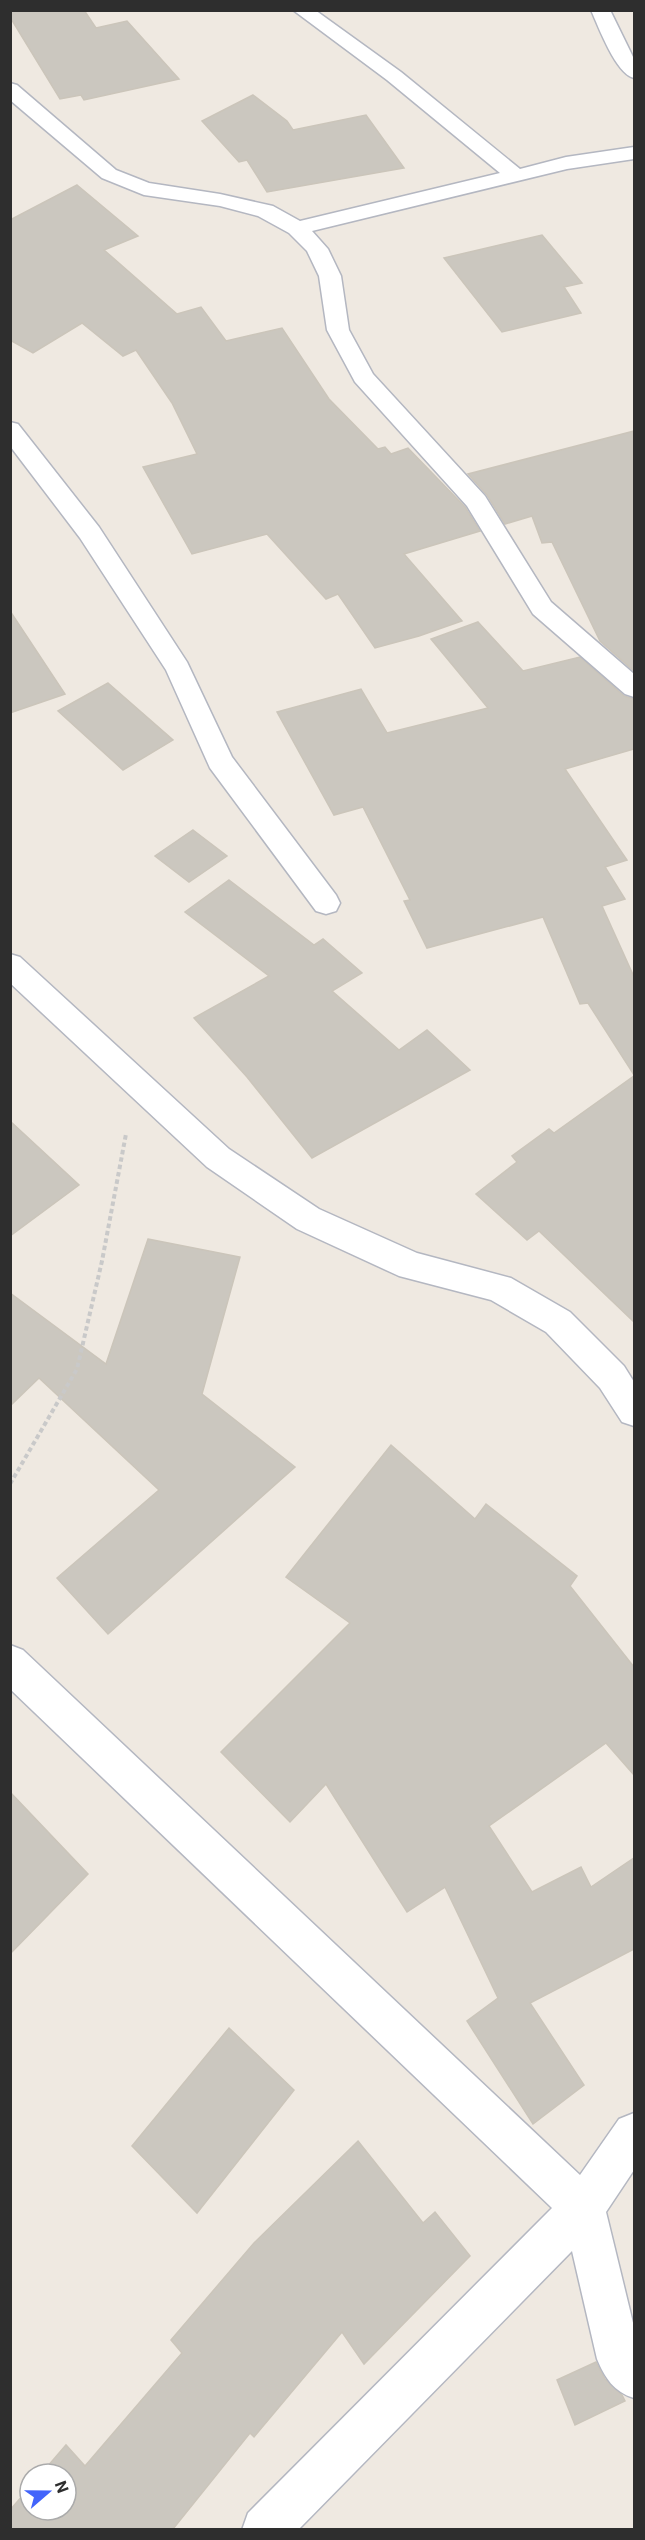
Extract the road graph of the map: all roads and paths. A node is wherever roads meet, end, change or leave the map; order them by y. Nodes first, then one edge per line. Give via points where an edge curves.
1 (302, 10) edge
2 (600, 10) edge
3 (634, 72) edge
4 (10, 89) edge
5 (634, 153) edge
6 (515, 175) junction
7 (297, 228) junction
8 (10, 429) edge
9 (634, 688) edge
10 (326, 903) dead end
11 (10, 965) edge
12 (119, 1066) junction
13 (634, 1410) edge
14 (10, 1484) edge
15 (10, 1663) edge
16 (634, 2134) edge
17 (583, 2208) junction
18 (634, 2376) edge
19 (265, 2529) edge

1 - 6 street via 394,76
2 - 3 street
4 - 7 street via 109,174 144,189 265,211
5 - 6 street via 566,162
6 - 7 street
7 - 9 street via 317,249 330,276 338,330 363,377 476,501 542,608
8 - 10 street via 90,533 178,668 220,761
11 - 12 street
12 - 13 street via 218,1158 308,1219 411,1266 499,1288 558,1322 612,1377
12 - 14 path via 130,1112 77,1369
15 - 17 street
16 - 17 street
17 - 18 street via 620,2359
17 - 19 street

